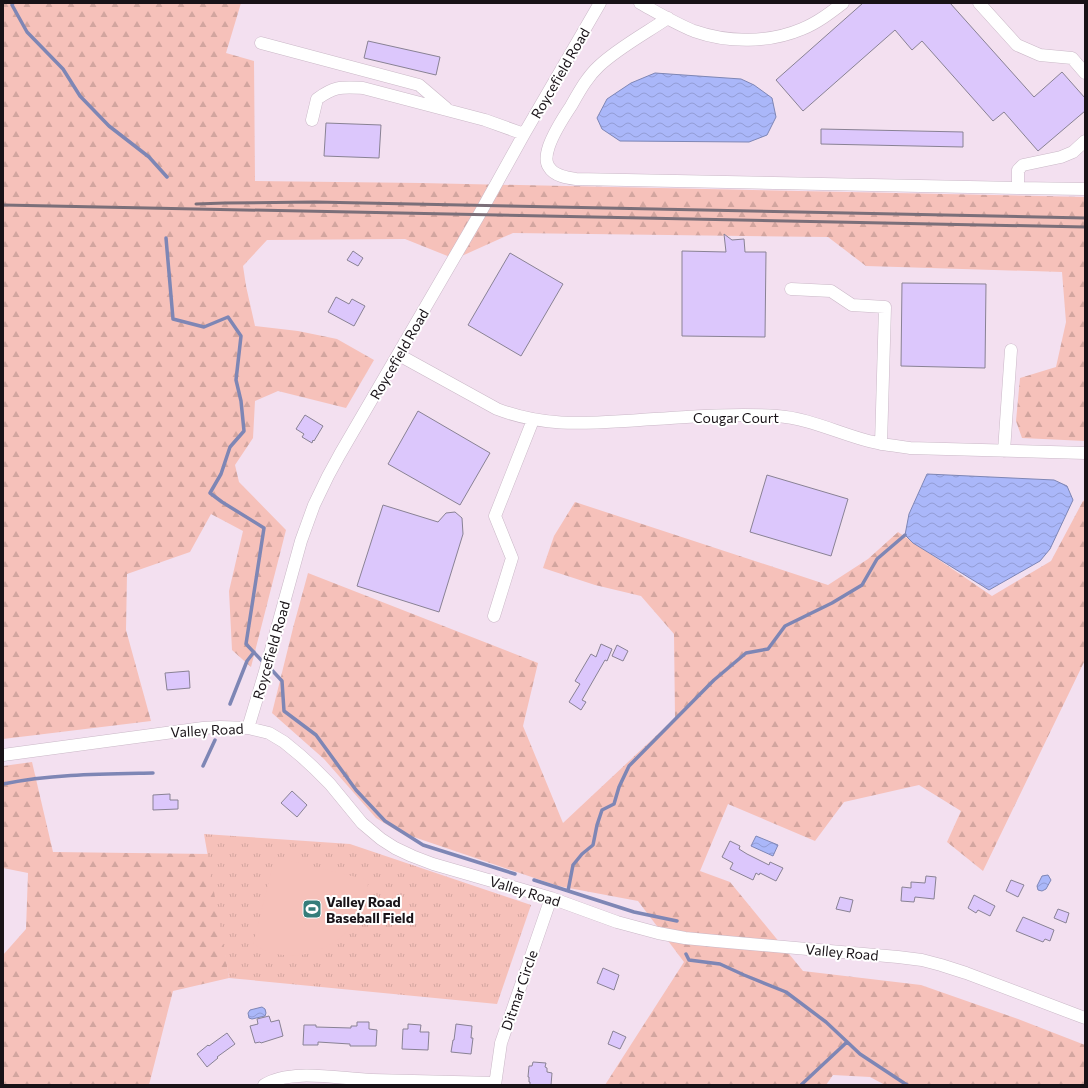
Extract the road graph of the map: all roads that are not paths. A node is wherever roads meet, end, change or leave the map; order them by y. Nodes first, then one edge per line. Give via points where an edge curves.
1 (600, 3) edge
2 (640, 3) edge
3 (843, 3) edge
4 (979, 3) edge
5 (668, 18) junction
6 (261, 42) dead end
7 (1085, 73) edge
8 (449, 110) junction
9 (312, 120) dead end
10 (524, 134) junction
11 (1085, 141) edge
12 (1018, 188) junction
13 (1085, 189) edge
14 (792, 289) dead end
15 (1011, 350) dead end
16 (399, 355) junction
17 (533, 420) junction
18 (881, 444) junction
19 (1004, 451) junction
20 (1085, 453) edge
21 (494, 616) dead end
22 (248, 728) junction
23 (3, 755) edge
24 (551, 898) junction
25 (1085, 1018) edge
26 (370, 1082) edge
27 (495, 1084) edge
28 (264, 1085) edge

1 - 10 street, Roycefield Road
2 - 5 street
3 - 5 street via 817,22 768,39 731,39 713,36 694,31
4 - 7 street via 1017,45 1040,55 1072,58
5 - 12 street via 598,66 589,78 548,147 547,162 553,172 576,179
6 - 8 street via 419,85
8 - 9 street via 363,88 342,87 329,91 317,99
8 - 10 street
10 - 16 street, Roycefield Road
11 - 12 street via 1073,152 1061,157 1023,165 1018,170
12 - 13 street
14 - 18 street via 831,291 852,305 885,307
15 - 19 street
16 - 17 street, Cougar Court via 497,409
16 - 22 street, Roycefield Road via 340,454 314,505 301,541
17 - 18 street, Cougar Court via 586,424 729,415 777,416 803,420
17 - 21 street via 495,516 512,558
18 - 19 street, Cougar Court via 910,448
19 - 20 street, Cougar Court
22 - 23 street, Valley Road via 190,730
22 - 24 street, Valley Road via 269,733 284,742 330,784 362,823 394,848 433,864
24 - 25 street, Valley Road via 617,922 664,934 935,963
24 - 27 street, Ditmar Circle via 501,1043
26 - 27 street, Ditmar Circle
26 - 28 street, Ditmar Circle via 304,1075

